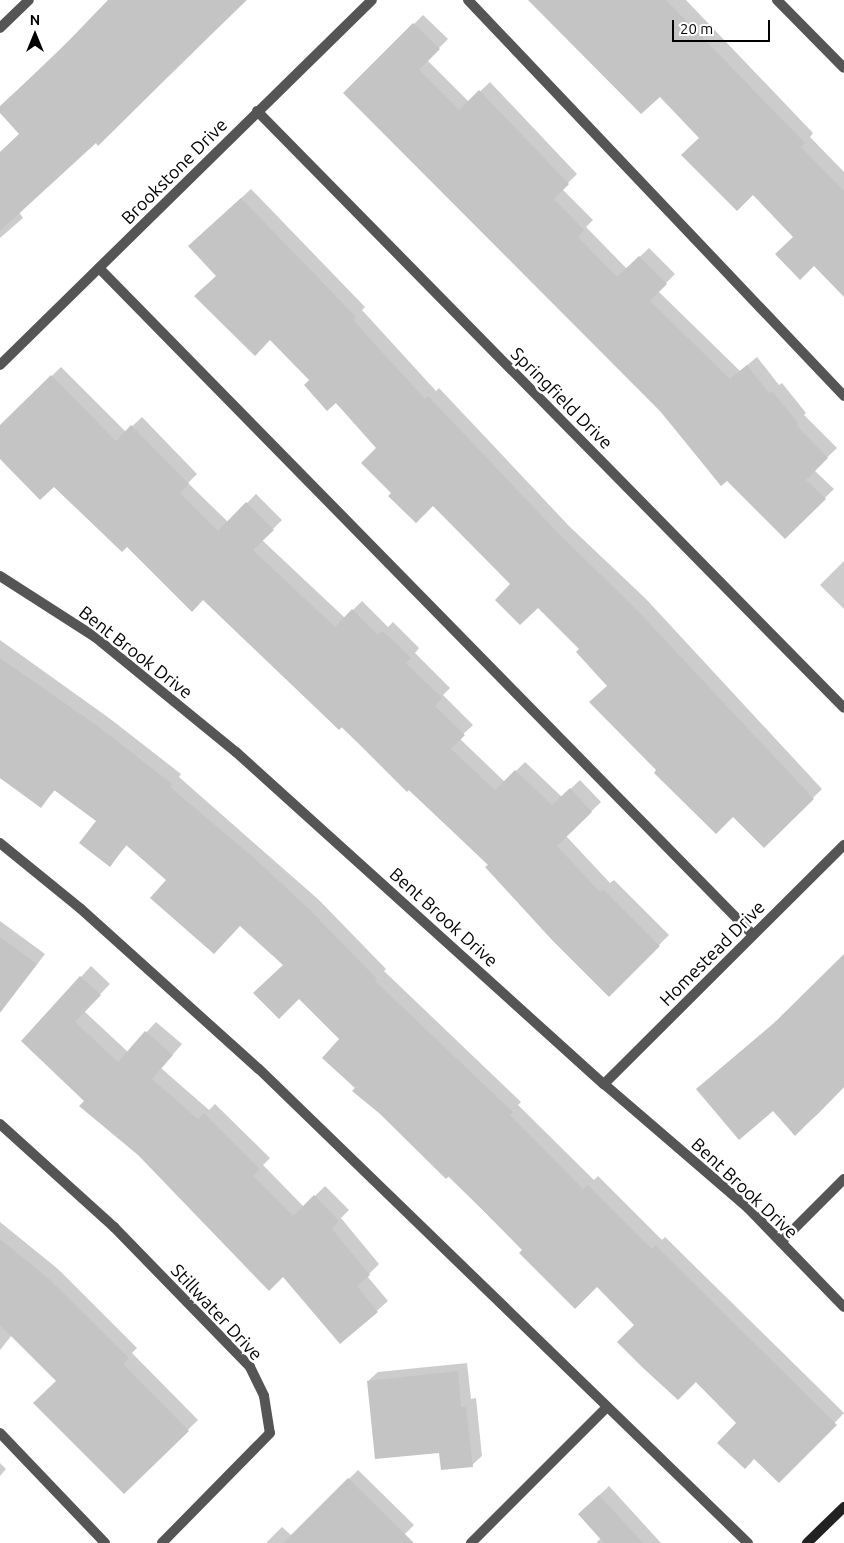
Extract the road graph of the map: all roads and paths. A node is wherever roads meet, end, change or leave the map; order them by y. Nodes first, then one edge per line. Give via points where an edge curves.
1 (29, 0) edge
2 (372, 0) edge
3 (468, 0) edge
4 (777, 0) edge
5 (0, 28) edge
6 (844, 68) edge
7 (257, 111) junction
8 (99, 268) junction
9 (0, 365) edge
10 (844, 396) edge
11 (0, 576) edge
12 (844, 708) edge
13 (0, 843) edge
14 (844, 846) edge
15 (753, 935) junction
16 (604, 1084) junction
17 (0, 1124) edge
18 (844, 1179) edge
19 (781, 1242) junction
20 (844, 1307) edge
21 (608, 1407) junction
22 (0, 1434) edge
23 (844, 1507) edge
24 (105, 1543) edge
25 (162, 1543) edge
26 (471, 1543) edge
27 (748, 1543) edge
28 (808, 1543) edge

1 - 5 street
2 - 7 street, Brookstone Drive
3 - 10 street
4 - 6 street
7 - 8 street, Brookstone Drive
7 - 12 street, Springfield Drive
8 - 9 street, Brookstone Drive
8 - 15 street
11 - 16 street, Bent Brook Drive via 95,637 236,752
13 - 21 street via 81,909 259,1070
14 - 15 street, Homestead Drive
15 - 16 street, Homestead Drive
16 - 19 street, Bent Brook Drive via 748,1208
17 - 25 street, Stillwater Drive via 142,1255 250,1367 264,1396 270,1433
18 - 19 street
19 - 20 street, Bent Brook Drive
21 - 26 street
21 - 27 street
22 - 24 street
23 - 28 street

